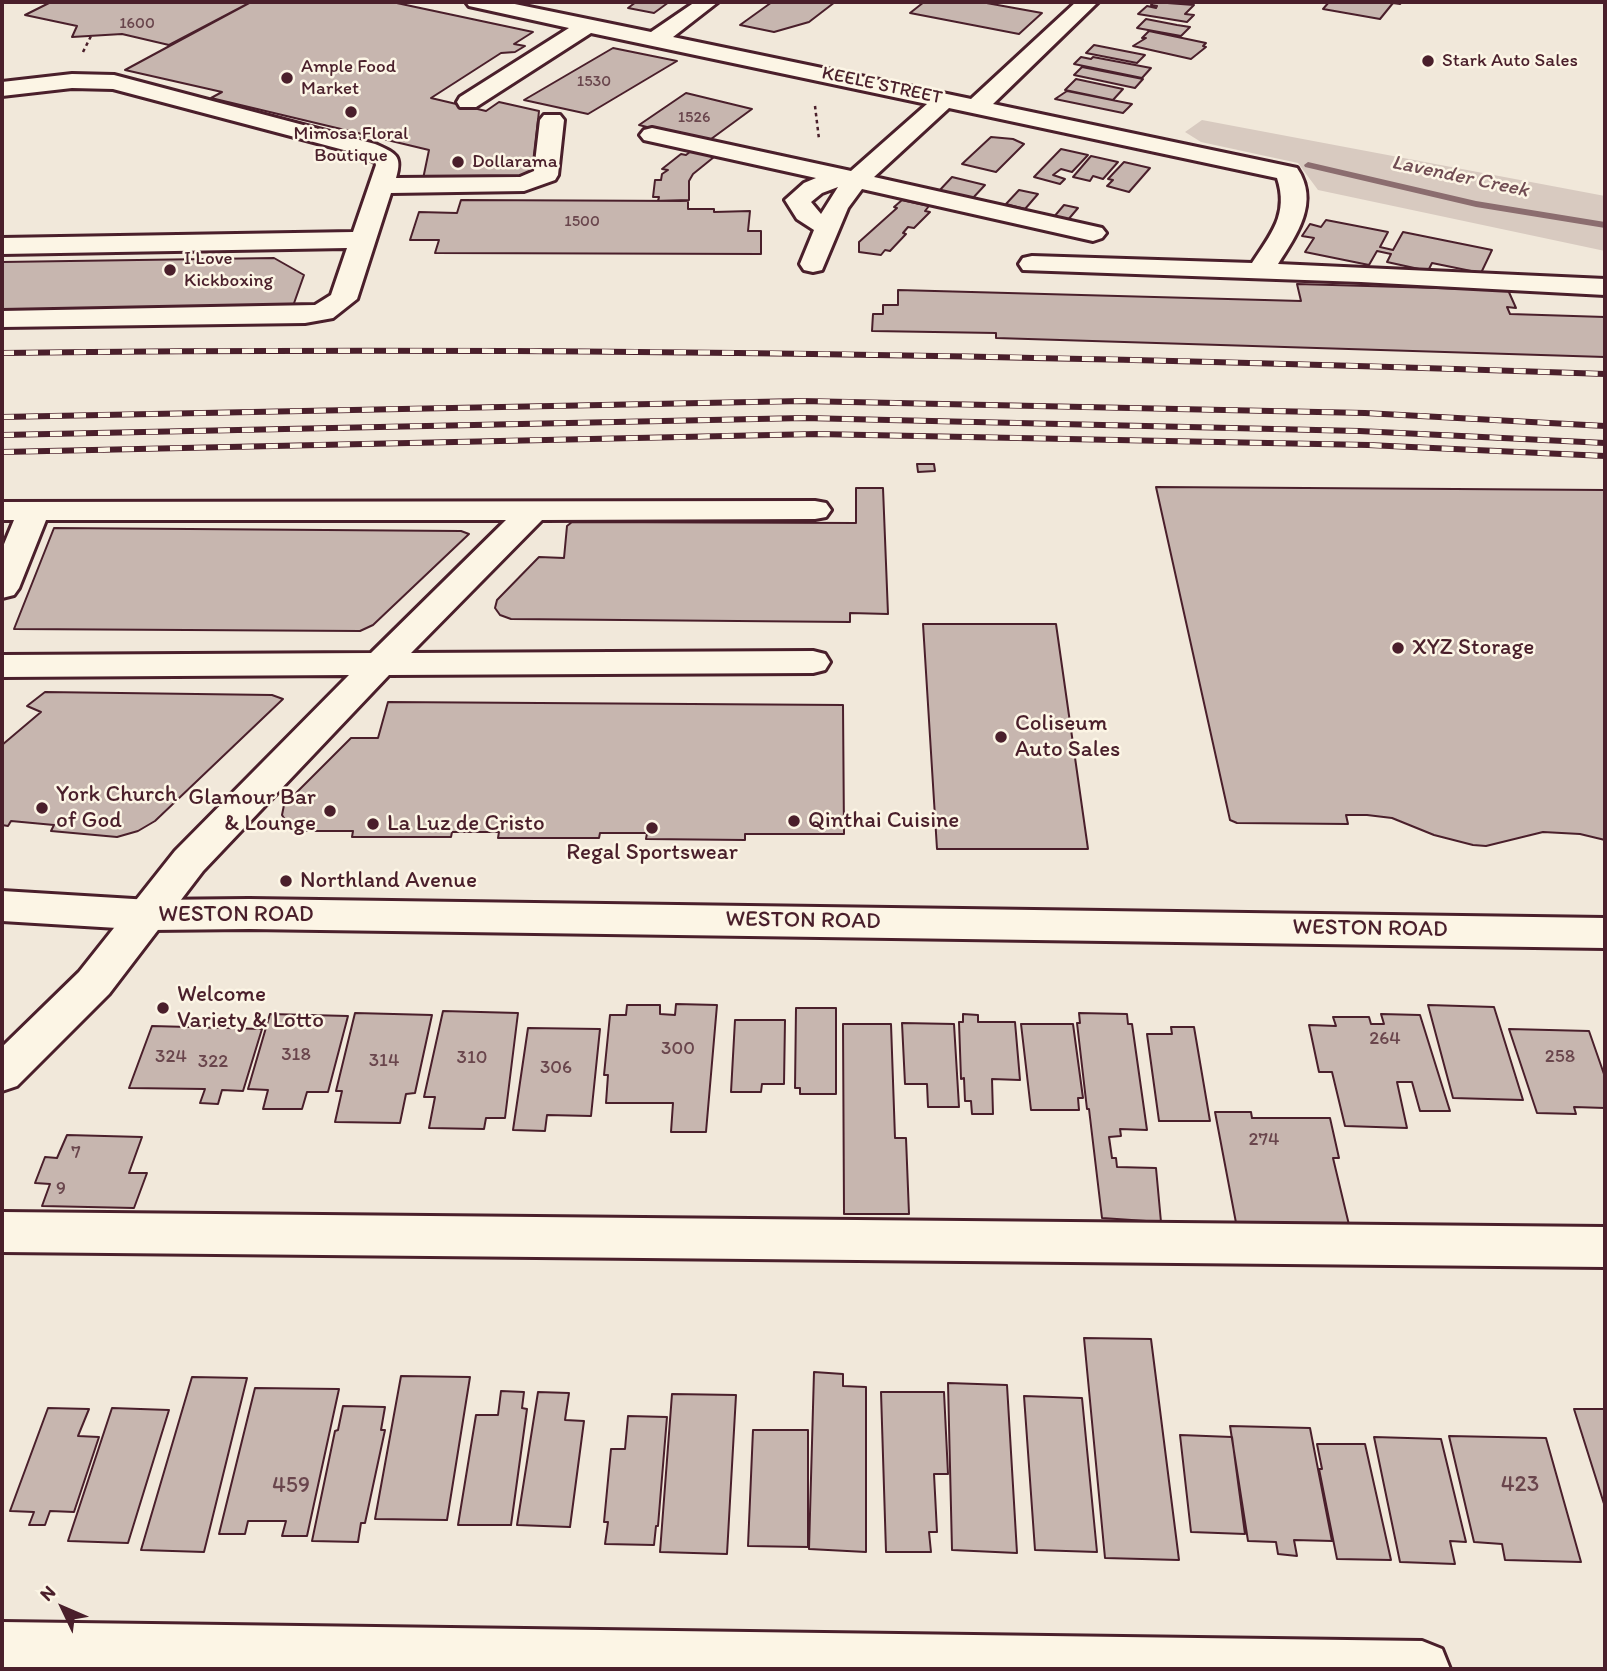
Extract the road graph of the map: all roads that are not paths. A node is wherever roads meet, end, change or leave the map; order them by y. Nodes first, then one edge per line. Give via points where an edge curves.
1 (476, 2) edge
2 (708, 2) edge
3 (1088, 2) edge
4 (588, 25) junction
5 (656, 39) junction
6 (2, 89) edge
7 (947, 99) junction
8 (468, 102) dead end
9 (978, 106) junction
10 (552, 120) dead end
11 (652, 135) dead end
12 (850, 178) junction
13 (381, 186) junction
14 (828, 226) junction
15 (1093, 233) dead end
16 (362, 240) junction
17 (2, 246) edge
18 (813, 264) dead end
19 (1032, 264) dead end
20 (1260, 271) junction
21 (1605, 287) edge
22 (2, 319) edge
23 (34, 510) junction
24 (815, 510) dead end
25 (2, 511) edge
26 (534, 511) junction
27 (2, 588) edge
28 (813, 663) dead end
29 (380, 664) junction
30 (2, 666) edge
31 (2, 906) edge
32 (150, 915) junction
33 (1605, 933) edge
34 (2, 1074) edge
35 (2, 1233) edge
36 (1605, 1247) edge
37 (2, 1650) edge
38 (1422, 1669) edge

1 - 4 street, KEELE STREET
2 - 5 street
3 - 9 street
4 - 5 street, KEELE STREET
4 - 8 street
5 - 7 street, KEELE STREET
6 - 13 street via 72,81 114,82 367,149 386,158
7 - 9 street, KEELE STREET
7 - 12 street
9 - 20 street, KEELE STREET via 1288,173 1296,197 1289,226
10 - 13 street via 546,175 541,180
11 - 12 street
12 - 14 street
12 - 14 street via 813,188 798,201 801,212
12 - 15 street
13 - 16 street
14 - 18 street
16 - 17 street
16 - 22 street via 342,299 323,312 304,316
19 - 20 street
20 - 21 street
23 - 25 street
23 - 26 street
23 - 27 street
24 - 26 street
26 - 29 street
28 - 29 street
29 - 30 street
29 - 32 street via 190,861
31 - 32 street, WESTON ROAD
32 - 33 street, WESTON ROAD
32 - 34 street via 94,983
35 - 36 street
37 - 38 street

